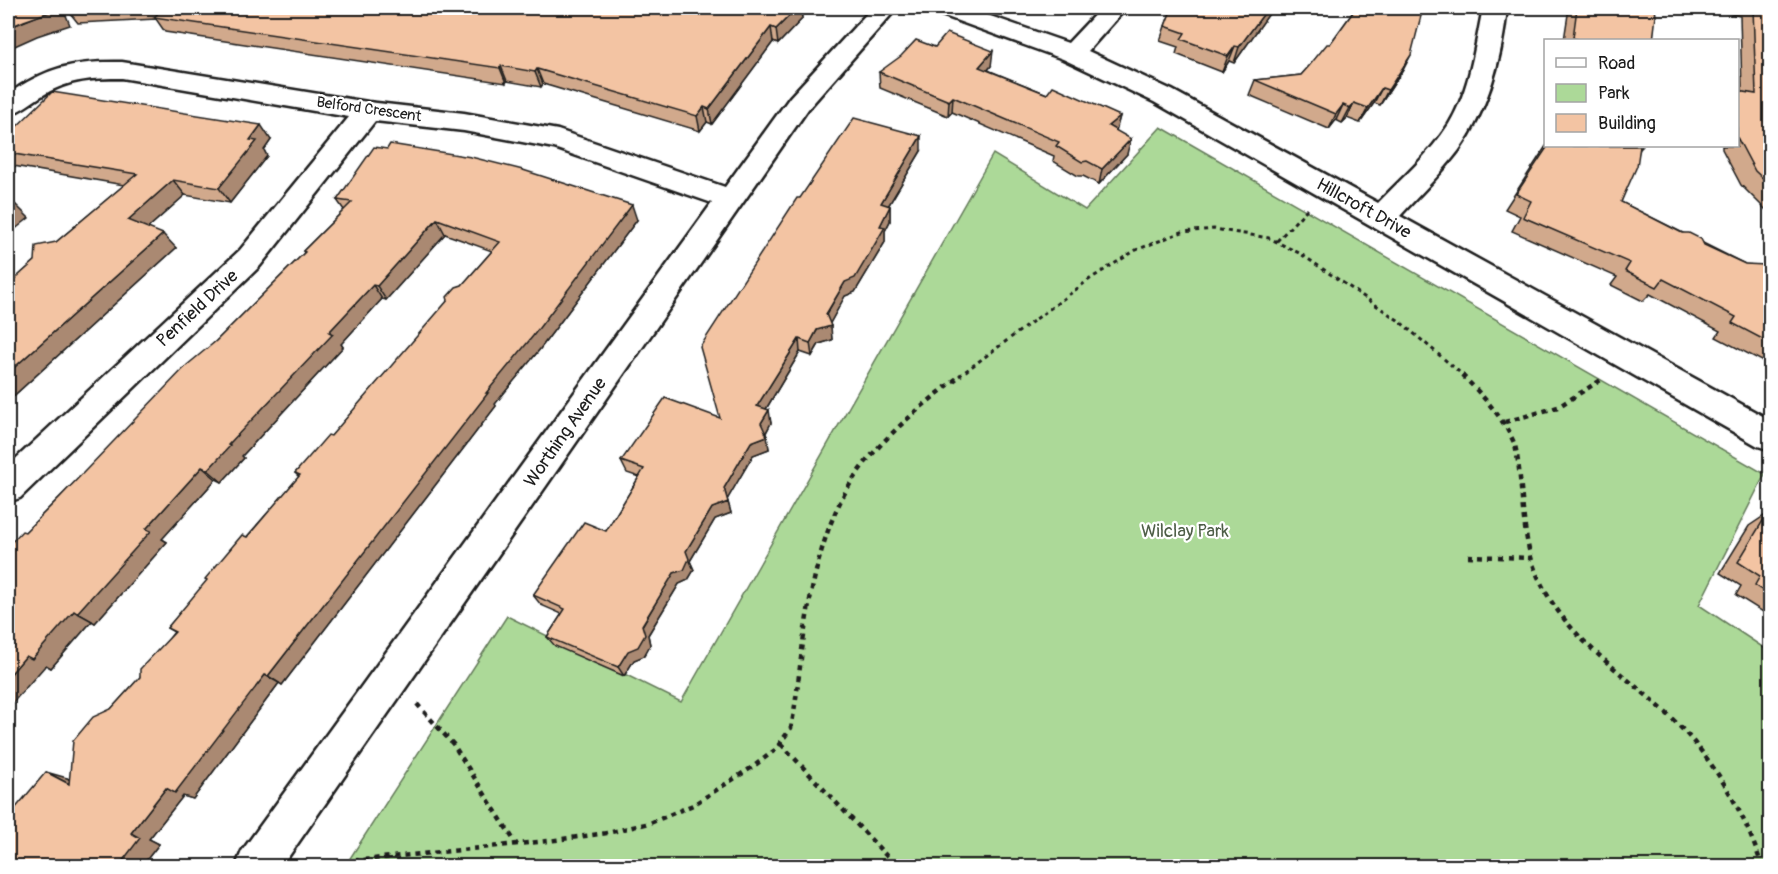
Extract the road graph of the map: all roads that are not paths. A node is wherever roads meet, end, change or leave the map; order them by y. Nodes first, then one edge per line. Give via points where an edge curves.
1 (885, 8) edge
2 (945, 8) edge
3 (1114, 8) edge
4 (1495, 8) edge
5 (1072, 53) junction
6 (8, 106) edge
7 (368, 111) junction
8 (730, 199) junction
9 (1381, 218) junction
10 (1770, 436) edge
11 (8, 487) edge
12 (257, 867) edge

1 - 8 street, Worthing Avenue via 799,103
2 - 5 street, Hillcroft Drive
3 - 5 street
4 - 9 street via 1483,67 1466,117 1432,163
5 - 9 street, Hillcroft Drive via 1162,96
6 - 7 street, Belford Crescent via 56,78 84,70 122,70
7 - 8 street, Belford Crescent via 464,122 558,139
7 - 11 street, Penfield Drive via 250,258
8 - 12 street, Worthing Avenue
9 - 10 street, Hillcroft Drive

